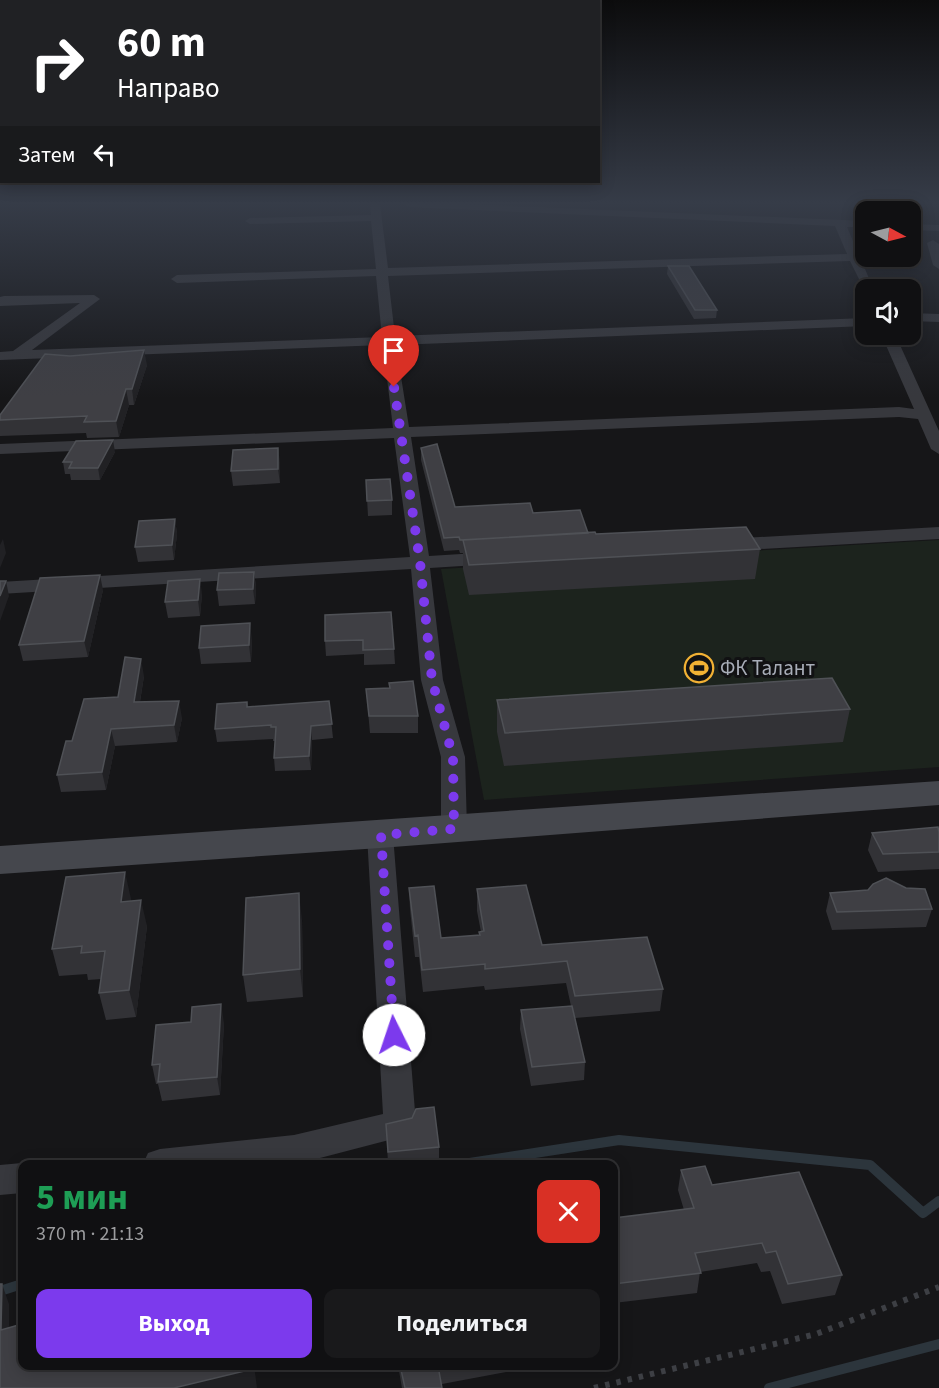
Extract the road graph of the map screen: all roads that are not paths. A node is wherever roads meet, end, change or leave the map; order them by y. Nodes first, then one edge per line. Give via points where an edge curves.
1 (458, 269) edge
2 (383, 271) junction
3 (177, 279) dead end
4 (0, 302) edge
5 (921, 318) edge
6 (939, 318) edge
7 (855, 322) edge
8 (388, 341) junction
9 (893, 345) edge
10 (0, 356) edge
11 (16, 356) junction
12 (924, 416) junction
13 (400, 432) junction
14 (0, 449) edge
15 (939, 449) edge
16 (939, 532) edge
17 (703, 546) edge
18 (514, 556) edge
19 (420, 562) junction
20 (0, 588) edge
21 (939, 793) edge
22 (454, 829) junction
23 (381, 835) junction
24 (0, 860) edge
25 (198, 1160) edge
26 (18, 1178) edge
27 (0, 1180) edge

1 - 2 street
2 - 3 street
2 - 8 street
4 - 11 street via 94,299
5 - 6 street
7 - 8 street
8 - 11 street
8 - 13 street
9 - 12 street
10 - 11 street
12 - 13 street via 899,412
12 - 15 street
13 - 14 street
13 - 19 street
16 - 17 street
18 - 19 street
19 - 20 street
19 - 22 street via 432,680 453,757
21 - 22 main road
22 - 23 main road
23 - 24 main road
23 - 25 street via 400,1124 294,1150
26 - 27 street

